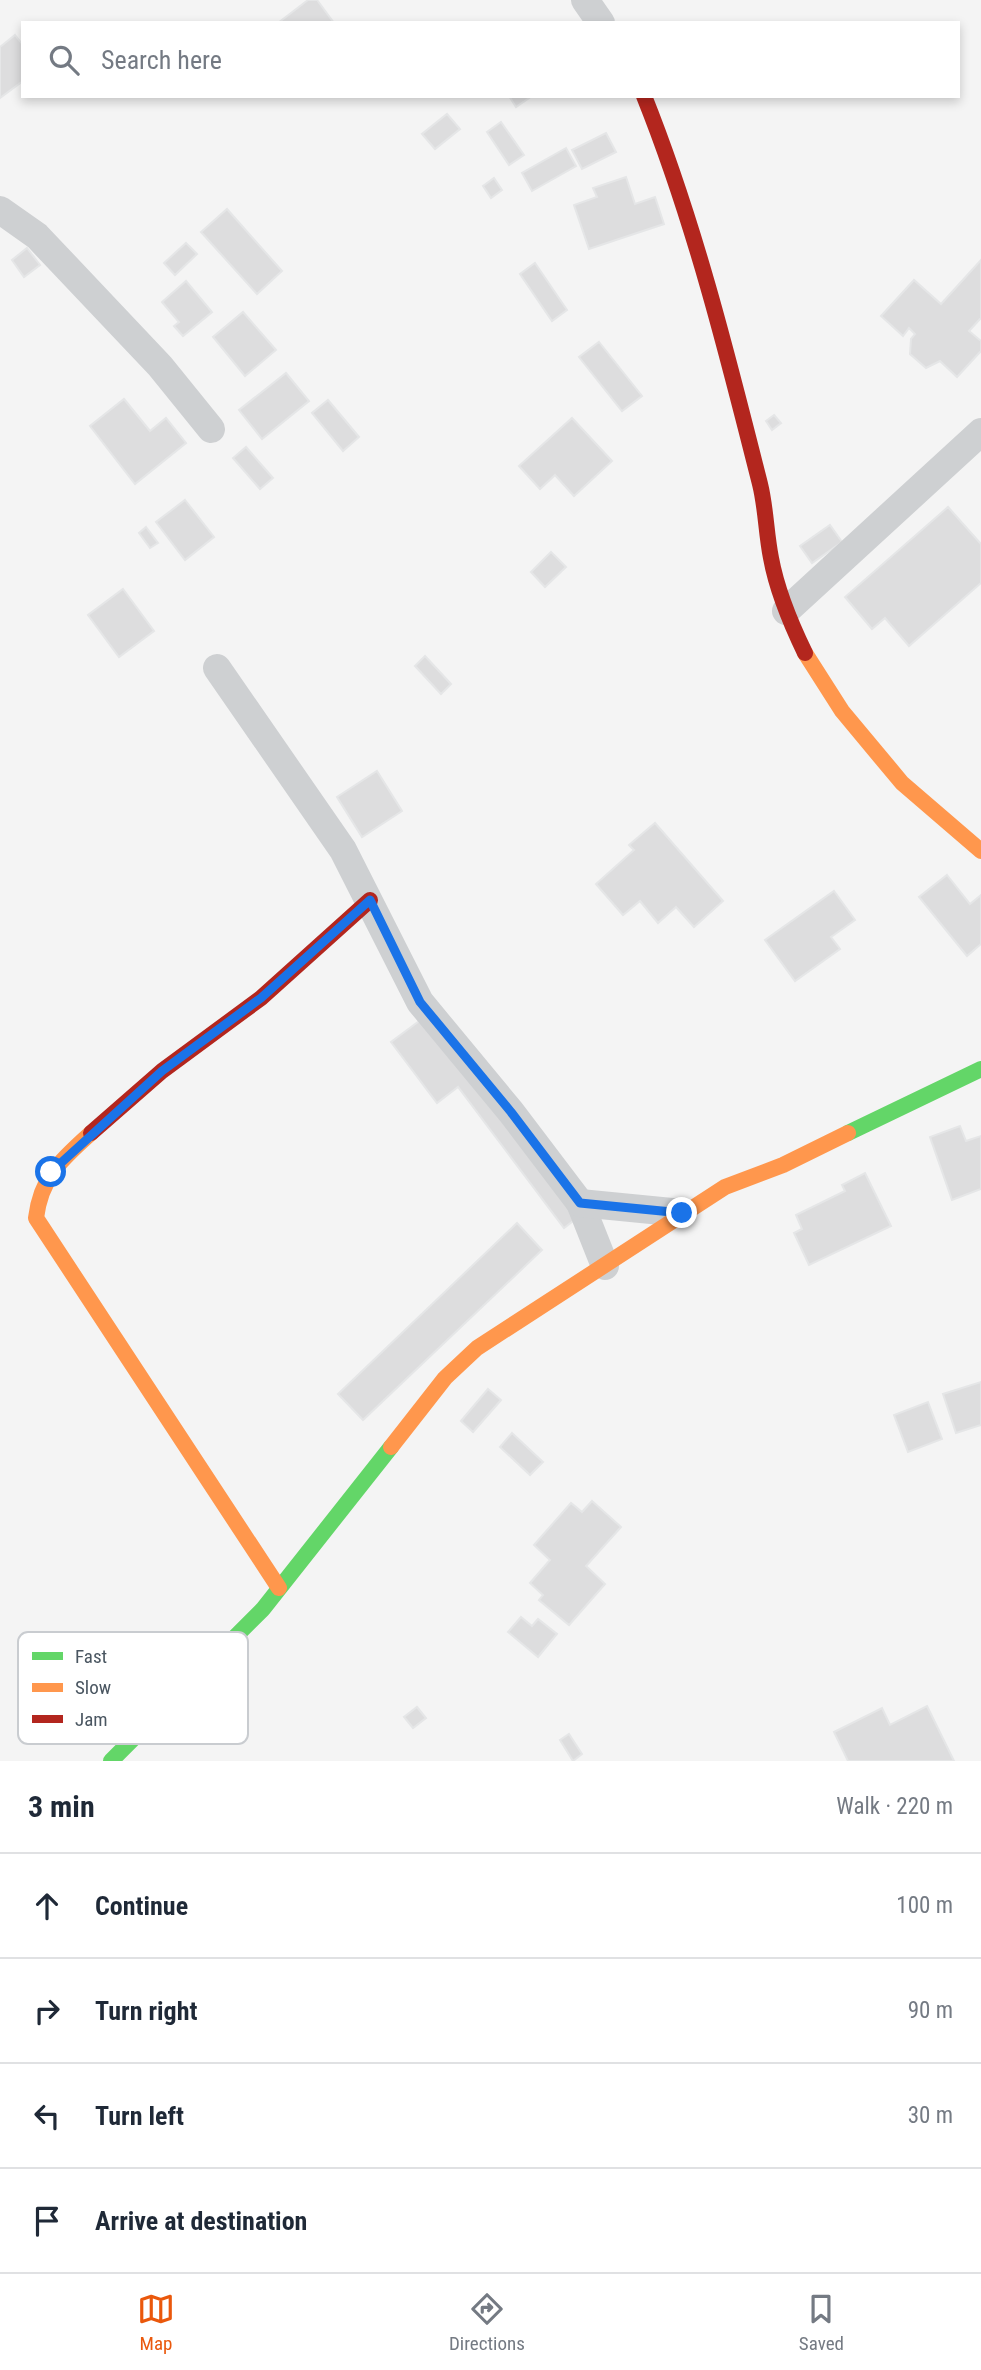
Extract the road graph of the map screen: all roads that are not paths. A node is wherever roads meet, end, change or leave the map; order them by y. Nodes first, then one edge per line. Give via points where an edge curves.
1 (585, 0) edge
2 (600, 21) edge
3 (645, 98) edge
4 (0, 210) edge
5 (211, 429) dead end
6 (981, 432) edge
7 (786, 611) junction
8 (217, 668) dead end
9 (981, 851) edge
10 (370, 900) junction
11 (981, 1069) edge
12 (580, 1203) junction
13 (682, 1213) junction
14 (606, 1266) junction
15 (279, 1588) junction
16 (240, 1632) edge
17 (129, 1744) edge
18 (111, 1761) edge

1 - 2 street
3 - 7 street via 698,253 761,488 771,559
4 - 5 street via 37,236 160,366
6 - 7 street
7 - 9 street via 804,651 842,711 902,783
8 - 10 street via 315,806
10 - 12 street via 420,1002
10 - 15 street via 261,998 162,1071 91,1133 51,1172 39,1194 36,1218
11 - 13 street via 783,1165 725,1187
12 - 13 street
12 - 14 street
13 - 14 street
14 - 15 street via 477,1348 445,1378
15 - 16 street
17 - 18 street

